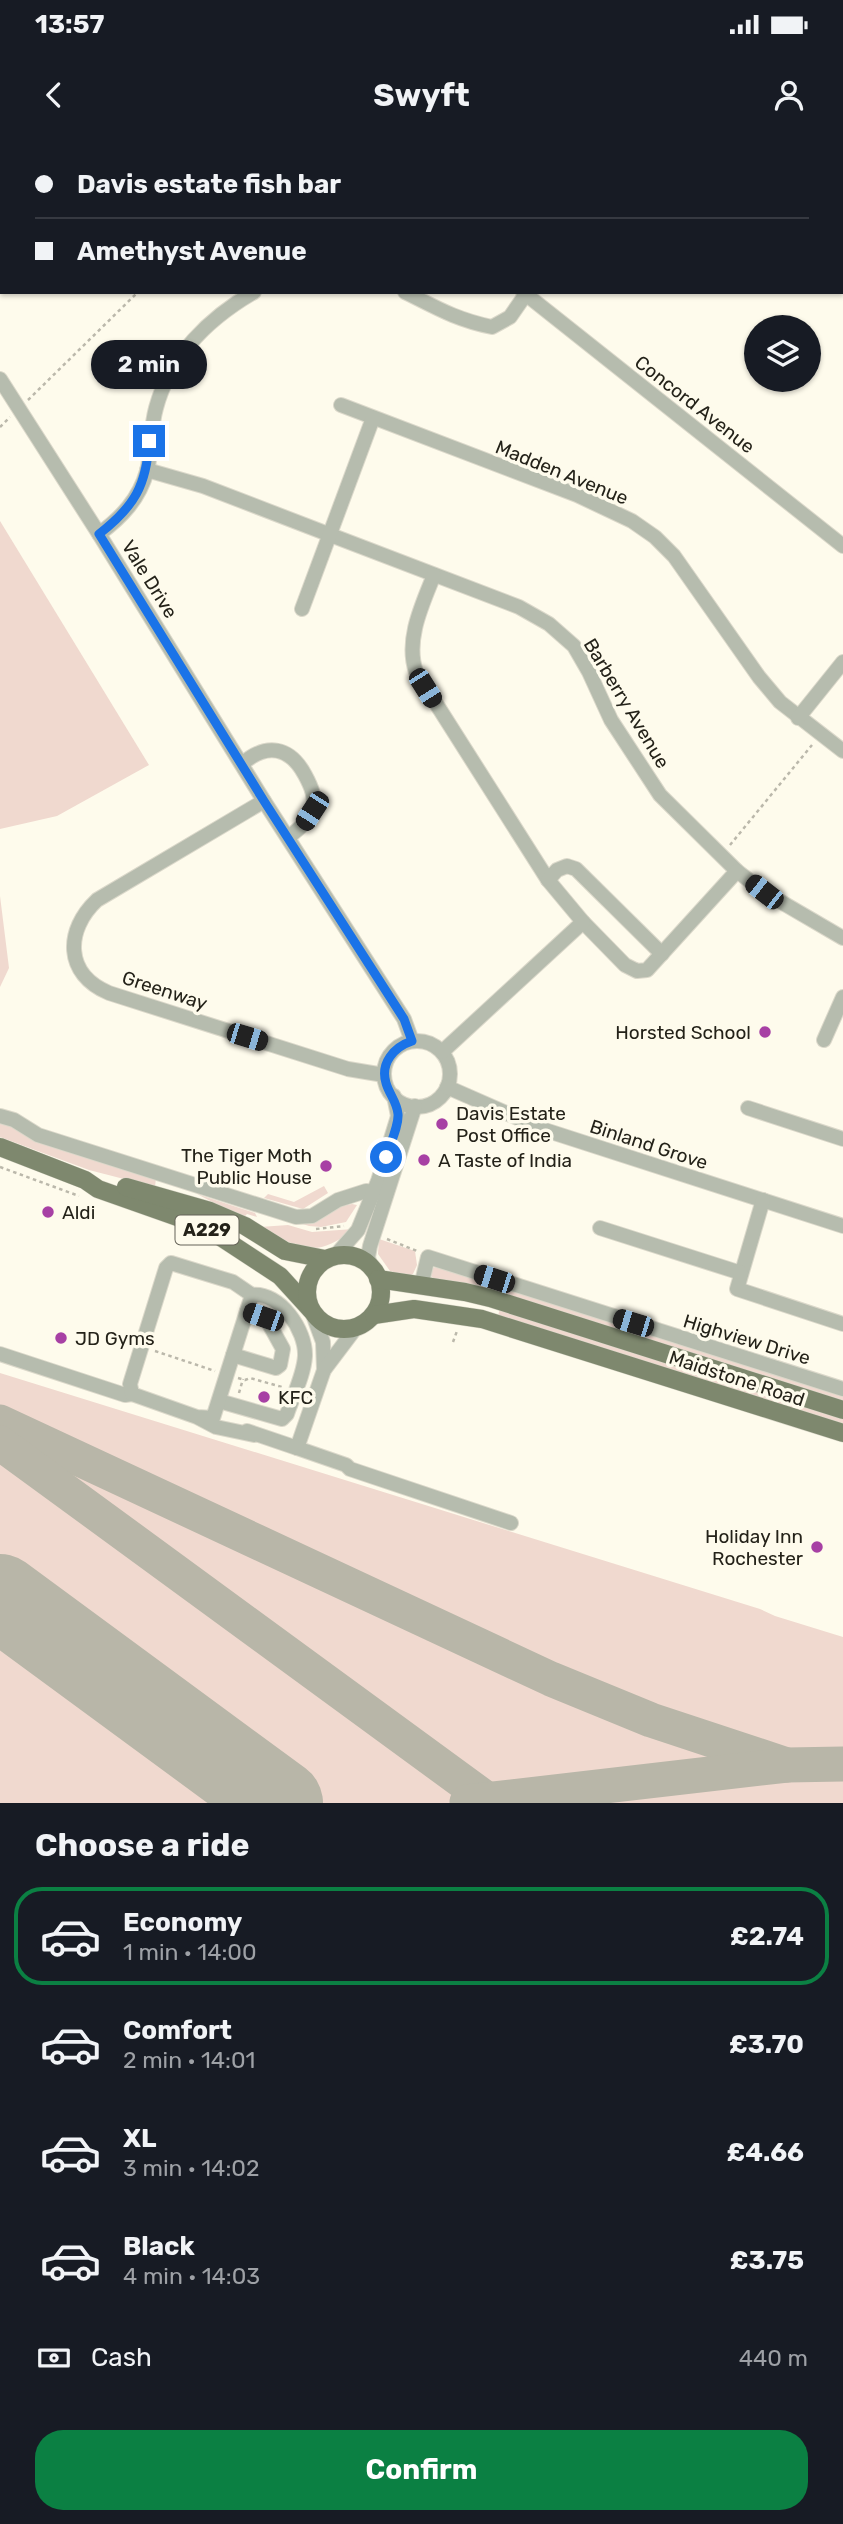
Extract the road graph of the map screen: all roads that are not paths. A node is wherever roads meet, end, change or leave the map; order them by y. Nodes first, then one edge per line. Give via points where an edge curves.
1 (251, 294) edge
2 (409, 294) edge
3 (523, 294) edge
4 (525, 294) edge
5 (0, 379) edge
6 (341, 405) dead end
7 (373, 418) junction
8 (147, 470) junction
9 (99, 534) junction
10 (328, 534) junction
11 (843, 546) edge
12 (434, 575) junction
13 (302, 609) dead end
14 (843, 662) edge
15 (798, 718) junction
16 (843, 751) edge
17 (242, 764) junction
18 (264, 801) junction
19 (289, 837) junction
20 (737, 871) junction
21 (548, 880) junction
22 (583, 922) junction
23 (843, 938) edge
24 (662, 954) junction
25 (843, 997) edge
26 (824, 1040) dead end
27 (412, 1041) junction
28 (442, 1052) junction
29 (384, 1075) junction
30 (447, 1087) junction
31 (394, 1096) junction
32 (415, 1107) junction
33 (748, 1108) dead end
34 (0, 1116) edge
35 (843, 1139) edge
36 (0, 1147) edge
37 (85, 1180) junction
38 (371, 1198) junction
39 (764, 1200) junction
40 (843, 1226) edge
41 (600, 1228) dead end
42 (330, 1258) junction
43 (374, 1272) junction
44 (741, 1273) junction
45 (421, 1286) junction
46 (251, 1295) junction
47 (247, 1311) junction
48 (312, 1311) junction
49 (373, 1315) junction
50 (843, 1324) edge
51 (358, 1325) junction
52 (0, 1354) edge
53 (233, 1355) junction
54 (324, 1370) junction
55 (843, 1389) edge
56 (132, 1394) junction
57 (219, 1401) junction
58 (843, 1410) edge
59 (197, 1417) junction
60 (214, 1418) junction
61 (843, 1433) edge
62 (254, 1435) junction
63 (297, 1448) junction
64 (511, 1523) dead end

1 - 8 street via 213,319 173,368 153,419
2 - 3 street via 442,313 492,327 510,317
4 - 11 street, Concord Avenue
5 - 9 street, Vale Drive
6 - 7 street, Madden Avenue
7 - 10 street
7 - 15 street, Madden Avenue via 577,495 655,537 674,556 759,677
8 - 9 street via 133,503
8 - 10 street, Barberry Avenue
9 - 17 street, Vale Drive
10 - 12 street, Barberry Avenue
10 - 13 street
12 - 20 street, Barberry Avenue via 531,612 574,646 611,720 660,795
12 - 21 street via 412,640 416,672
14 - 15 street
15 - 16 street, Madden Avenue
17 - 18 street, Vale Drive
17 - 19 street via 257,753 276,750 299,763 313,788 312,811
18 - 19 street, Vale Drive
18 - 29 street, Greenway via 97,900 76,929 78,965 93,984 109,993 348,1069
19 - 27 street, Vale Drive via 404,1019
20 - 23 street, Barberry Avenue
20 - 24 street
21 - 22 street
21 - 24 street via 567,866 576,869
22 - 24 street via 625,965 637,971 647,970
22 - 28 street
25 - 26 street
27 - 28 street via 432,1044
27 - 29 street via 392,1053
28 - 30 street via 449,1065
29 - 31 street
30 - 32 street via 434,1102
30 - 39 street, Binland Grove via 537,1128
31 - 32 street
31 - 38 street via 398,1116
32 - 43 street via 370,1246 368,1257
33 - 35 street
34 - 38 street via 37,1135 296,1217 312,1216 338,1200
36 - 37 main road, A229
37 - 42 main road, A229 via 102,1180 210,1211 285,1251
37 - 48 main road, A229 via 227,1240 280,1276
38 - 42 street via 358,1230
39 - 40 street, Binland Grove
39 - 44 street
41 - 44 street
42 - 43 main road, A229 via 352,1256
42 - 48 main road via 316,1266 308,1283
43 - 45 main road, Maidstone Road / A229
43 - 49 main road via 381,1294
44 - 50 street via 737,1289 742,1292
45 - 55 street, Highview Drive via 428,1257
45 - 58 main road, Maidstone Road / A229 via 490,1298
46 - 47 street
46 - 56 street via 231,1281 170,1264 130,1384
46 - 57 street via 280,1303 301,1338 304,1361 287,1415 281,1419
47 - 53 street
47 - 53 street via 265,1318 283,1349 280,1366
48 - 51 main road, A229 via 334,1327
48 - 54 street via 323,1342
49 - 51 main road
49 - 61 main road, Maidstone Road via 414,1309 482,1319
51 - 54 street
52 - 56 street
53 - 57 street
54 - 63 street
56 - 59 street
57 - 60 street
59 - 60 street
59 - 62 street via 229,1431
60 - 62 street
62 - 63 street
63 - 64 street

